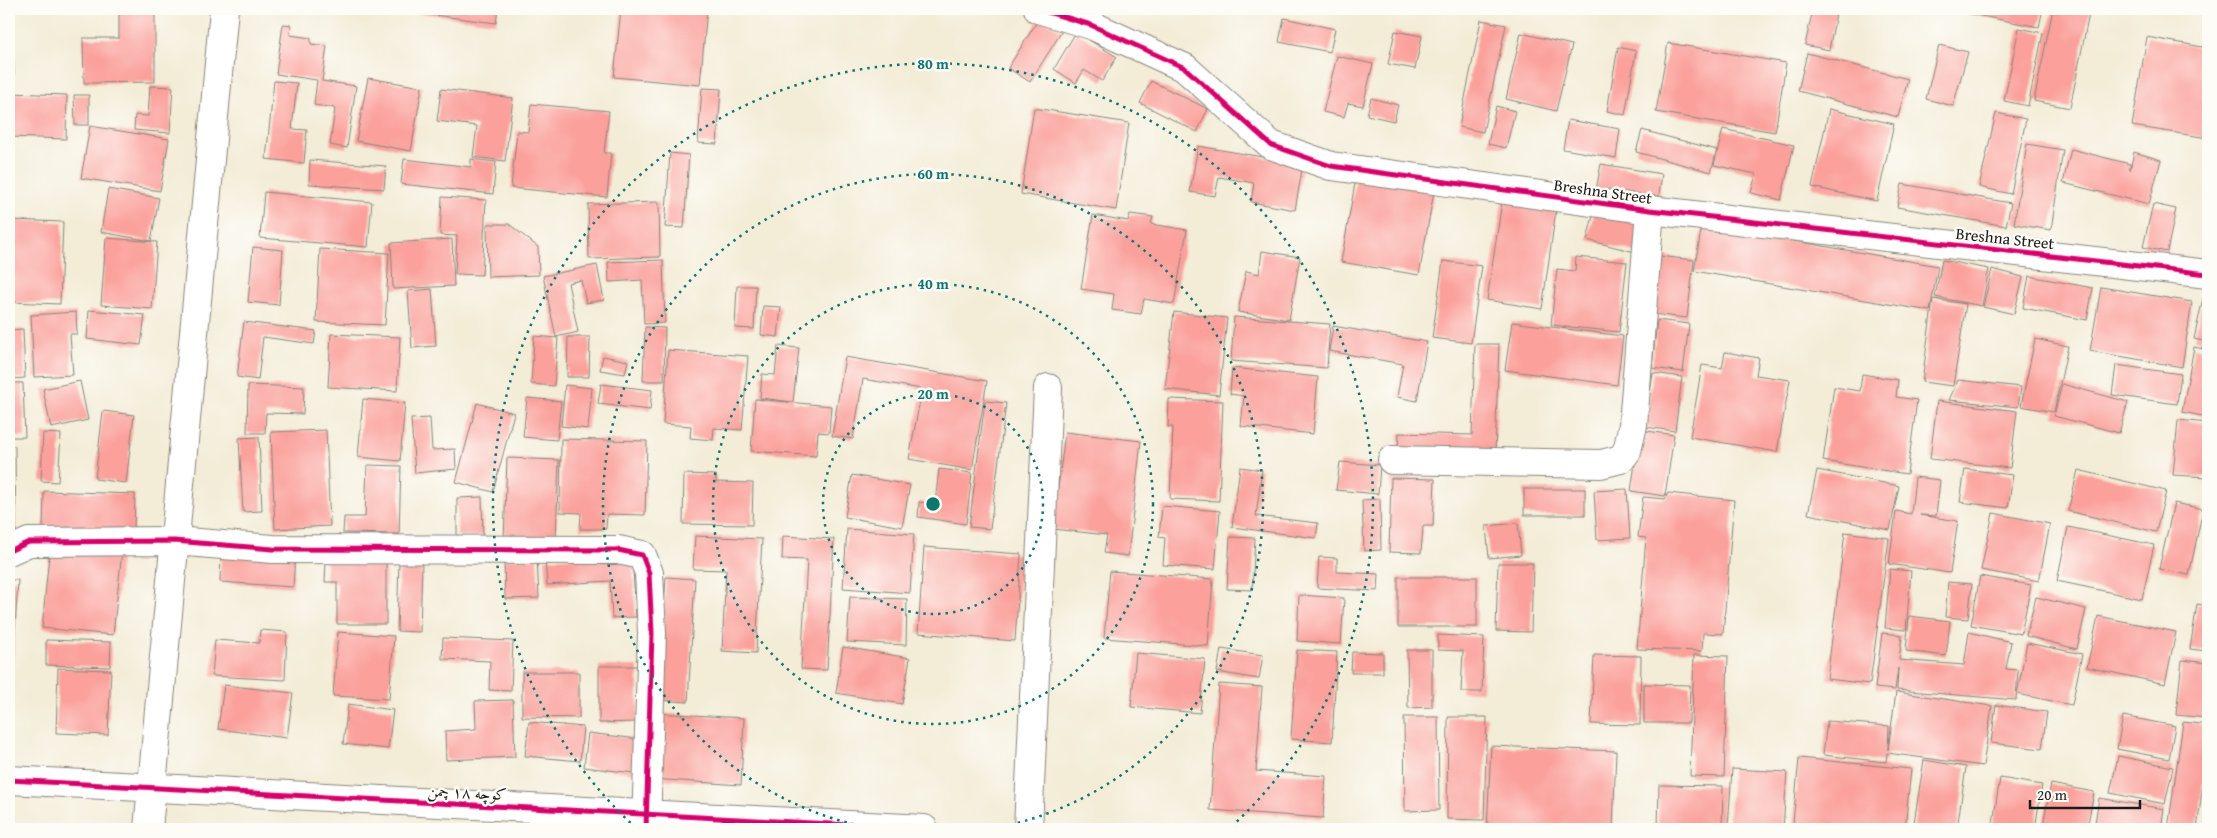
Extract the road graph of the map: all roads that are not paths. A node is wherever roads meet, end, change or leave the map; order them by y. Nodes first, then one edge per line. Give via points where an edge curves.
1 (224, 9) edge
2 (1038, 9) edge
3 (1650, 210) junction
4 (2208, 274) edge
5 (1048, 388) dead end
6 (1392, 460) dead end
7 (174, 541) junction
8 (9, 551) edge
9 (9, 780) edge
10 (152, 787) junction
11 (647, 822) edge
12 (148, 829) edge
13 (924, 829) edge
14 (1028, 829) edge

1 - 7 street
2 - 3 street, Breshna Street via 1091,25 1184,68 1271,145 1331,166
3 - 4 street, Breshna Street
3 - 6 street via 1634,426 1627,451 1621,459 1601,464
5 - 14 street
7 - 8 street via 29,542
7 - 10 street
7 - 11 street via 273,549 618,550 642,555 649,573 652,633
9 - 10 street, كوچه ١٨ چمن
10 - 11 street, كوچه ١٨ چمن
10 - 12 street
11 - 13 street, كوچه ١٨ چمن

